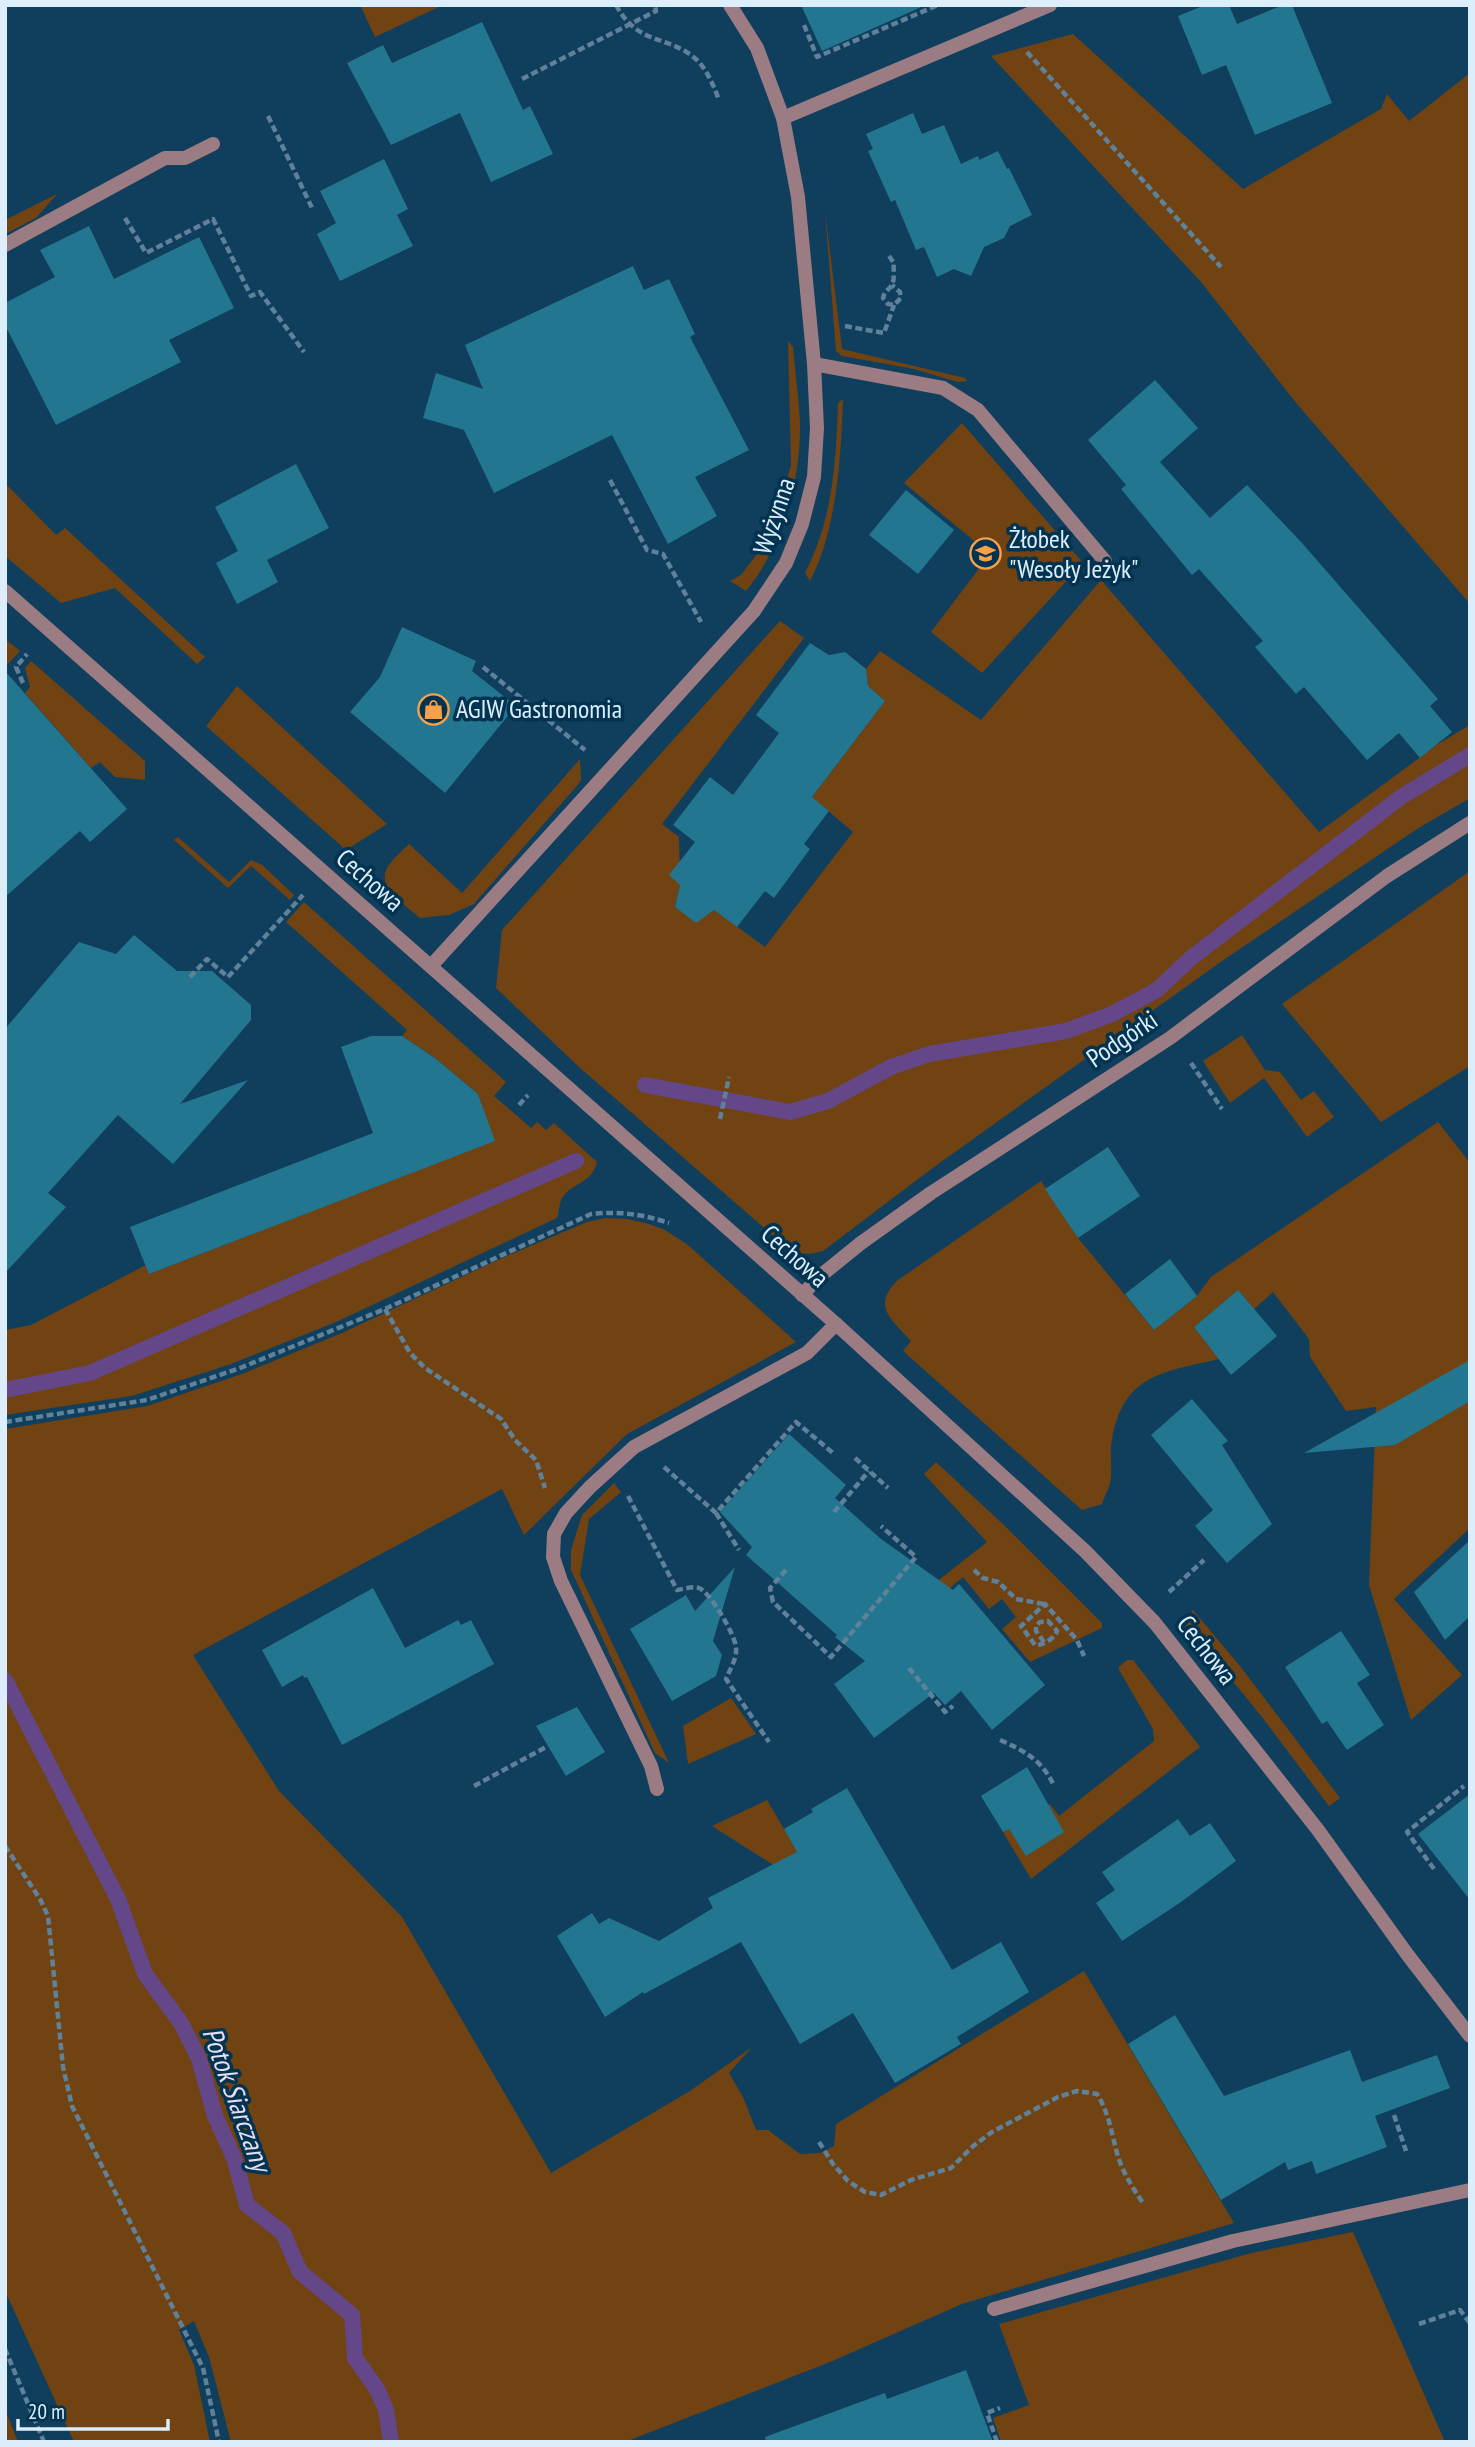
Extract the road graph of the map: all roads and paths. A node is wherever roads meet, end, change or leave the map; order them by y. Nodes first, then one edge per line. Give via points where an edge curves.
1 (616, 5) edge
2 (655, 5) edge
3 (730, 5) edge
4 (938, 5) edge
5 (1050, 5) edge
6 (630, 24) junction
7 (804, 25) dead end
8 (1003, 25) junction
9 (522, 79) dead end
10 (719, 100) dead end
11 (268, 117) dead end
12 (783, 118) junction
13 (213, 144) dead end
14 (119, 208) dead end
15 (313, 211) dead end
16 (5, 245) edge
17 (888, 256) dead end
18 (1222, 267) dead end
19 (892, 285) junction
20 (894, 305) junction
21 (845, 326) dead end
22 (304, 352) dead end
23 (814, 364) junction
24 (610, 480) dead end
25 (1105, 561) dead end
26 (5, 591) edge
27 (700, 620) dead end
28 (20, 662) dead end
29 (483, 667) dead end
30 (23, 683) dead end
31 (586, 752) dead end
32 (1470, 823) edge
33 (294, 904) dead end
34 (430, 966) junction
35 (190, 977) dead end
36 (1188, 1059) dead end
37 (729, 1077) dead end
38 (530, 1093) dead end
39 (519, 1105) dead end
40 (1222, 1109) dead end
41 (720, 1119) dead end
42 (673, 1224) dead end
43 (802, 1295) junction
44 (385, 1309) junction
45 (836, 1324) junction
46 (5, 1422) edge
47 (634, 1447) junction
48 (833, 1453) dead end
49 (855, 1458) dead end
50 (869, 1471) junction
51 (888, 1488) dead end
52 (624, 1489) dead end
53 (834, 1512) dead end
54 (566, 1513) junction
55 (716, 1513) junction
56 (881, 1526) dead end
57 (739, 1550) dead end
58 (1204, 1560) dead end
59 (786, 1570) dead end
60 (974, 1570) dead end
61 (1175, 1587) dead end
62 (1045, 1604) junction
63 (1044, 1642) junction
64 (1084, 1657) dead end
65 (909, 1668) dead end
66 (953, 1706) dead end
67 (1000, 1740) dead end
68 (769, 1742) dead end
69 (546, 1747) dead end
70 (474, 1786) dead end
71 (1054, 1786) dead end
72 (1464, 1786) dead end
73 (657, 1789) dead end
74 (5, 1846) edge
75 (1434, 1869) dead end
76 (1470, 2036) edge
77 (1394, 2115) dead end
78 (819, 2142) dead end
79 (1406, 2151) dead end
80 (1470, 2190) edge
81 (1143, 2203) dead end
82 (994, 2309) dead end
83 (1470, 2323) edge
84 (1419, 2324) dead end
85 (5, 2349) edge
86 (1000, 2408) dead end
87 (44, 2442) edge
88 (219, 2442) edge
89 (997, 2442) edge

1 - 6 path
2 - 6 path via 656,11
3 - 12 street, Wyżynna via 757,48
4 - 7 path via 817,57
5 - 8 street
6 - 9 path
6 - 10 path via 697,60
8 - 12 street
8 - 18 path
11 - 15 path
12 - 23 street, Wyżynna via 798,197
13 - 16 street via 185,158 165,158
14 - 22 path via 146,253 213,219 251,296 260,292
17 - 19 path via 894,263
19 - 20 path via 901,298
19 - 20 path via 883,298
20 - 21 path via 884,333
23 - 25 street via 943,388 978,410
23 - 34 street, Wyżynna via 814,477 786,563 754,611
24 - 27 path via 647,550 663,554
26 - 34 street, Cechowa
28 - 30 path via 16,667
29 - 31 path
32 - 43 street, Podgórki via 1387,876 1170,1038 930,1193 861,1243
33 - 35 path via 228,977 207,959
34 - 43 street, Cechowa
36 - 40 path
37 - 41 path
38 - 39 path
42 - 44 path via 643,1214 591,1214
43 - 45 street, Cechowa
44 - 46 path via 147,1400
44 - 54 path via 410,1353 425,1368 501,1419 536,1460 552,1507
45 - 47 street via 807,1353
45 - 76 street, Cechowa via 1085,1551 1145,1612 1318,1830
47 - 54 street
47 - 55 path
48 - 55 path via 796,1422
49 - 50 path
50 - 51 path
50 - 53 path
52 - 68 path via 677,1590 702,1589 723,1618 736,1642 726,1679
54 - 73 street via 554,1534 553,1557 651,1766
55 - 57 path
56 - 59 path via 916,1557 831,1657 773,1602 770,1588
58 - 61 path
60 - 62 path via 998,1582 1016,1599
62 - 63 path via 1021,1626 1034,1644
62 - 64 path via 1077,1640
63 - 63 path via 1057,1631 1048,1620 1036,1626
65 - 66 path via 945,1712
67 - 71 path via 1039,1762
69 - 70 path
72 - 75 path via 1407,1832
74 - 88 path via 48,1916 63,2067 72,2106 203,2368
77 - 79 path
78 - 81 path via 848,2181 881,2195 951,2168 992,2132 1058,2097 1077,2091 1097,2094 1107,2110 1118,2155
80 - 82 street via 1233,2241
83 - 84 path via 1460,2311
85 - 87 path
86 - 89 path via 987,2413

